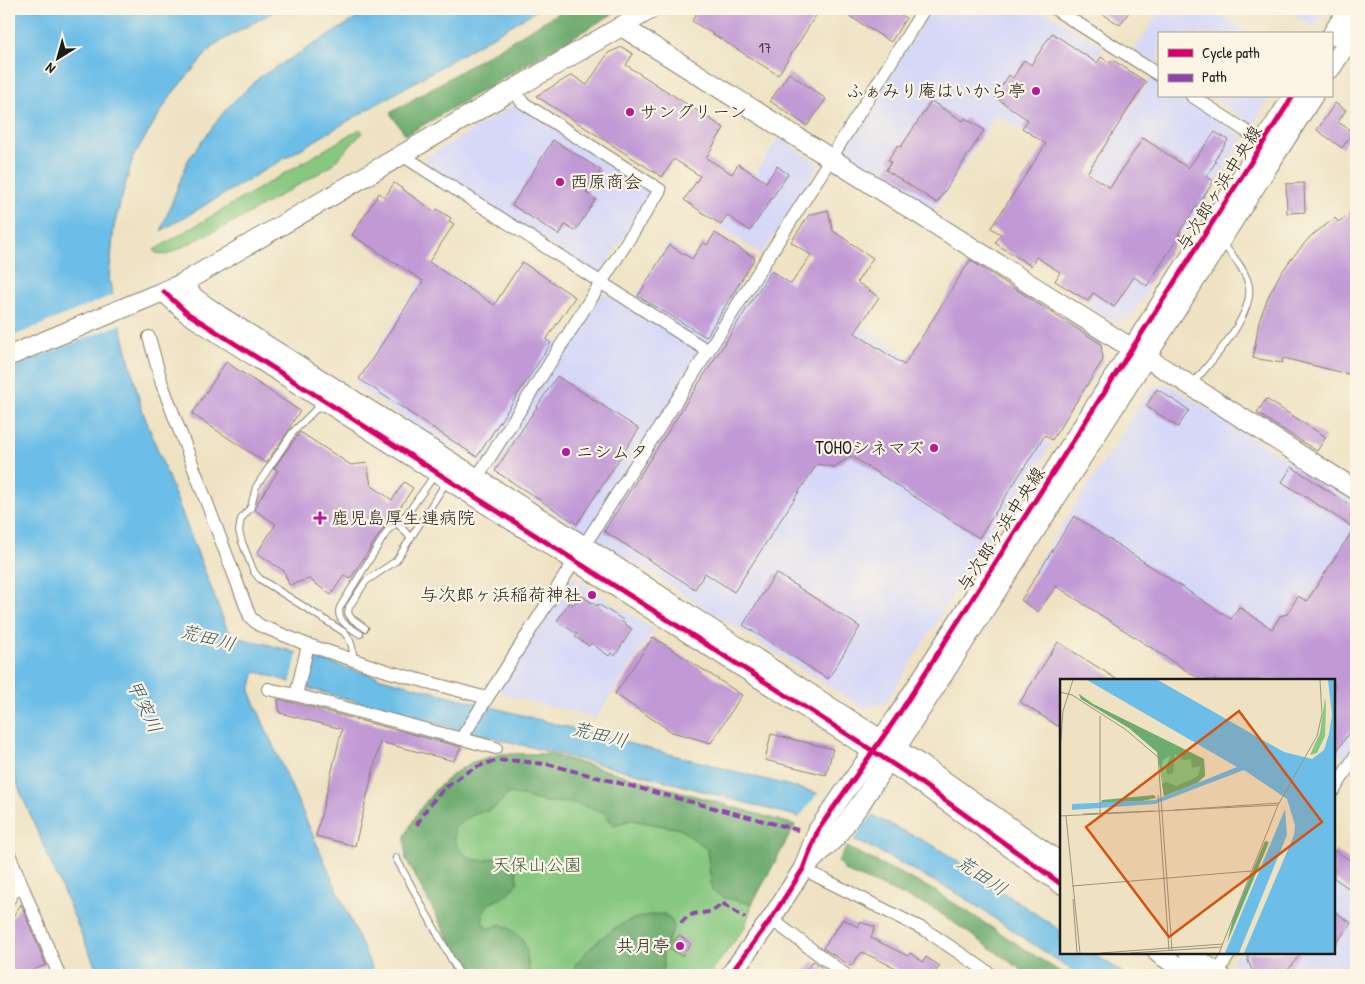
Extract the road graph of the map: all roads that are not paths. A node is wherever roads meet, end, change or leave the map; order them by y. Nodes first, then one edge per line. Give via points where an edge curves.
1 (651, 9) edge
2 (924, 9) edge
3 (1055, 9) edge
4 (1348, 9) edge
5 (621, 26) junction
6 (1356, 29) edge
7 (1332, 34) edge
8 (1332, 66) edge
9 (1158, 74) edge
10 (513, 89) junction
11 (1195, 98) edge
12 (1292, 98) edge
13 (1311, 98) edge
14 (1271, 147) junction
15 (402, 155) junction
16 (831, 158) junction
17 (1214, 237) junction
18 (602, 282) junction
19 (172, 288) junction
20 (149, 337) dead end
21 (708, 351) junction
22 (1140, 353) junction
23 (9, 356) edge
24 (1191, 385) junction
25 (336, 399) junction
26 (442, 477) junction
27 (471, 486) junction
28 (1356, 490) edge
29 (397, 523) junction
30 (411, 538) junction
31 (580, 554) junction
32 (365, 628) dead end
33 (360, 634) dead end
34 (307, 648) junction
35 (353, 660) junction
36 (268, 689) dead end
37 (296, 693) junction
38 (485, 701) junction
39 (463, 736) junction
40 (496, 748) dead end
41 (885, 750) junction
42 (1356, 755) edge
43 (1335, 788) edge
44 (9, 854) edge
45 (396, 858) dead end
46 (1060, 863) edge
47 (803, 869) junction
48 (20, 881) junction
49 (1060, 883) edge
50 (9, 899) edge
51 (771, 918) junction
52 (1159, 954) edge
53 (1189, 954) edge
54 (1229, 954) edge
55 (1219, 974) edge
56 (59, 975) edge
57 (460, 975) edge
58 (730, 975) edge
59 (846, 975) edge
60 (992, 975) edge
61 (1190, 975) edge

1 - 5 street
2 - 16 street
3 - 9 street
4 - 7 street
5 - 10 street
5 - 16 street
6 - 8 street
10 - 15 street
10 - 18 street via 522,102 660,190
11 - 14 street
12 - 14 street, 与次郎ヶ浜中央線
13 - 14 street, 与次郎ヶ浜中央線
14 - 17 street, 与次郎ヶ浜中央線
15 - 18 street
15 - 19 street
16 - 21 street
16 - 22 street
17 - 22 street, 与次郎ヶ浜中央線
17 - 24 lane via 1242,268 1249,284 1248,302 1227,343
18 - 21 street
18 - 27 street
19 - 23 street
19 - 25 street via 196,299
20 - 34 street via 162,384 250,617
21 - 31 street
22 - 24 street
22 - 41 street, 与次郎ヶ浜中央線
24 - 28 street
25 - 26 street
25 - 27 street
25 - 35 lane via 316,409 293,432 256,487 239,530 254,572 260,579 344,632 351,640
26 - 27 street
26 - 29 lane
26 - 30 lane
27 - 31 street
29 - 30 lane
29 - 33 lane via 388,530 338,610 346,625
30 - 32 lane via 396,561 366,581 349,607 350,618
31 - 38 street
31 - 41 street
34 - 35 street
34 - 37 street
35 - 38 street
36 - 37 street
37 - 39 street
38 - 39 street
39 - 40 street
41 - 46 street via 923,766
41 - 47 street, 与次郎ヶ浜中央線 via 845,793 818,830
41 - 47 street, 与次郎ヶ浜中央線 via 861,803 836,838
41 - 49 street
42 - 43 street
44 - 48 street
45 - 57 lane
47 - 51 street, 与次郎ヶ浜中央線
47 - 60 street via 927,931
48 - 50 street
48 - 56 street
51 - 58 street, 与次郎ヶ浜中央線
51 - 59 street
52 - 61 street
53 - 55 street
54 - 55 street

